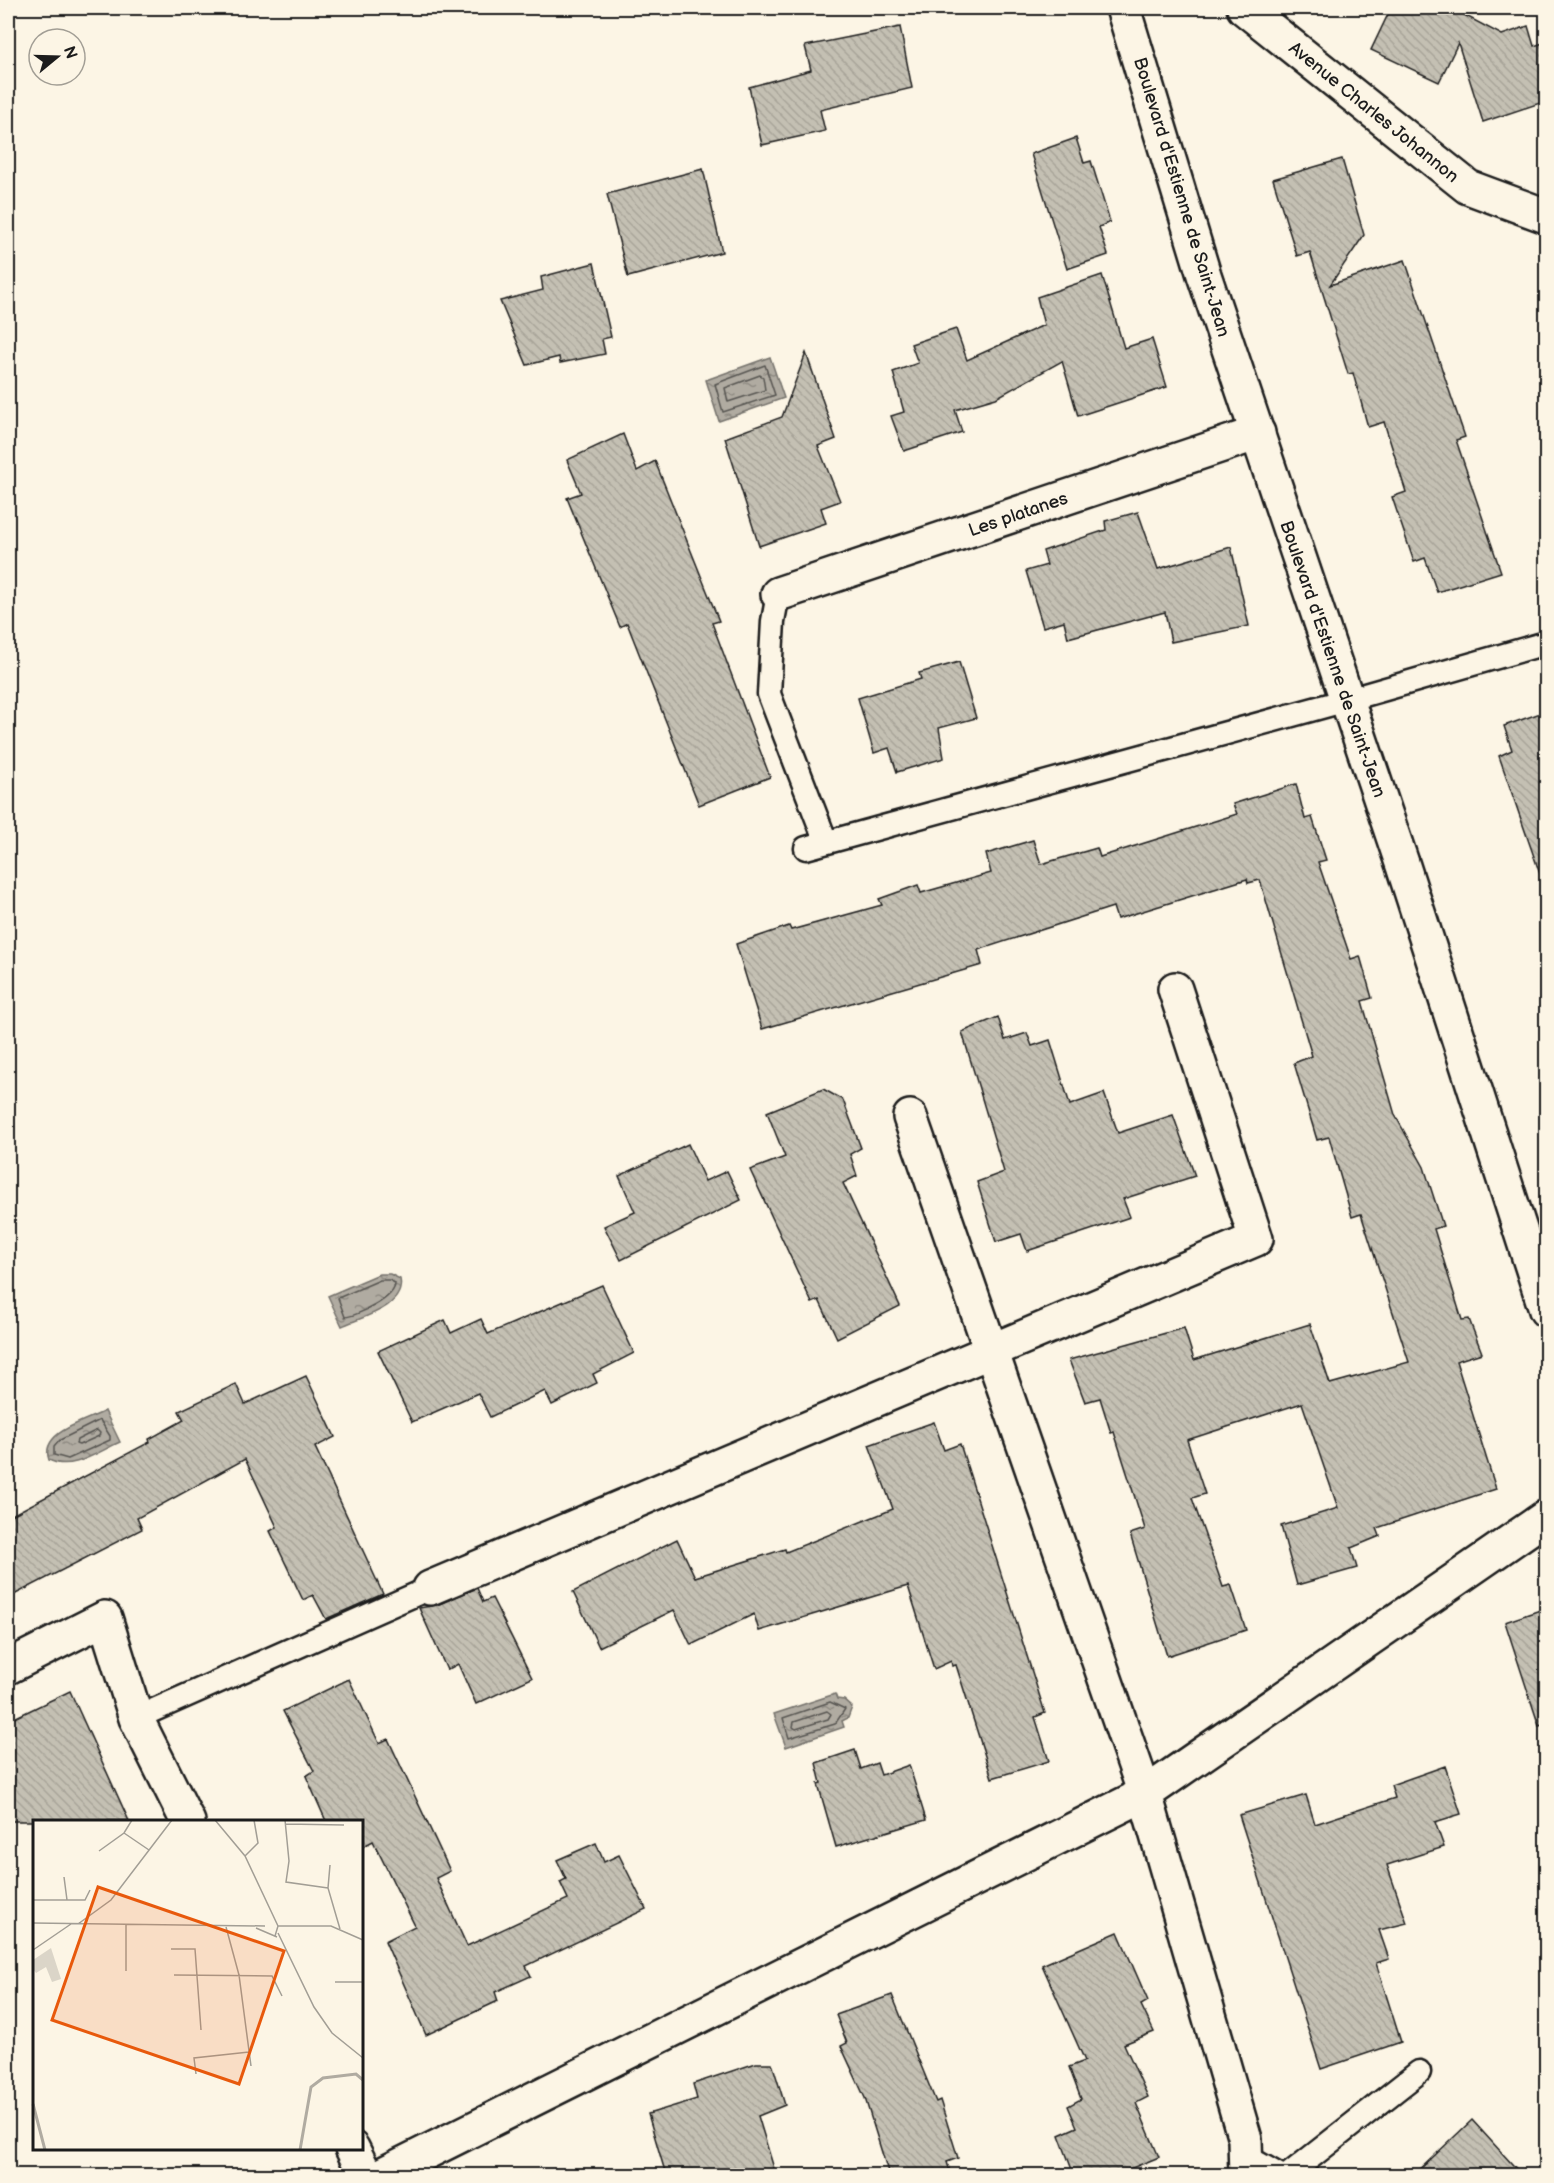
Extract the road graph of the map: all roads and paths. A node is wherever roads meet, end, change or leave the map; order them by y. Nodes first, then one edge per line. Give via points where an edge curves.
1 (1123, 8) edge
2 (1244, 8) edge
3 (1546, 216) edge
4 (1258, 433) junction
5 (778, 594) joint
6 (1546, 643) edge
7 (1347, 700) junction
8 (1175, 988) dead end
9 (910, 1117) dead end
10 (1546, 1310) edge
11 (991, 1351) junction
12 (1546, 1516) edge
13 (430, 1588) joint
14 (8, 1667) edge
15 (136, 1718) junction
16 (1145, 1794) junction
17 (187, 1820) edge
18 (1419, 2072) dead end
19 (353, 2150) edge
20 (1246, 2166) edge
21 (366, 2175) edge
22 (379, 2175) edge
23 (1281, 2175) edge
24 (1287, 2175) edge

1 - 4 street, Boulevard d'Estienne de Saint-Jean via 1204,275
2 - 3 street, Avenue Charles Johannon via 1468,187
4 - 5 street, Les platanes
4 - 7 street, Boulevard d'Estienne de Saint-Jean
5 - 7 lane via 772,621 769,694 816,845
6 - 7 lane
7 - 10 street, Boulevard d'Estienne de Saint-Jean
8 - 11 street via 1256,1239
9 - 11 street
11 - 13 street
11 - 16 street
12 - 16 street
13 - 15 lane
14 - 15 street via 105,1618
15 - 17 street
16 - 20 street via 1245,2139
16 - 22 street
18 - 24 lane
19 - 21 street
20 - 23 lane

